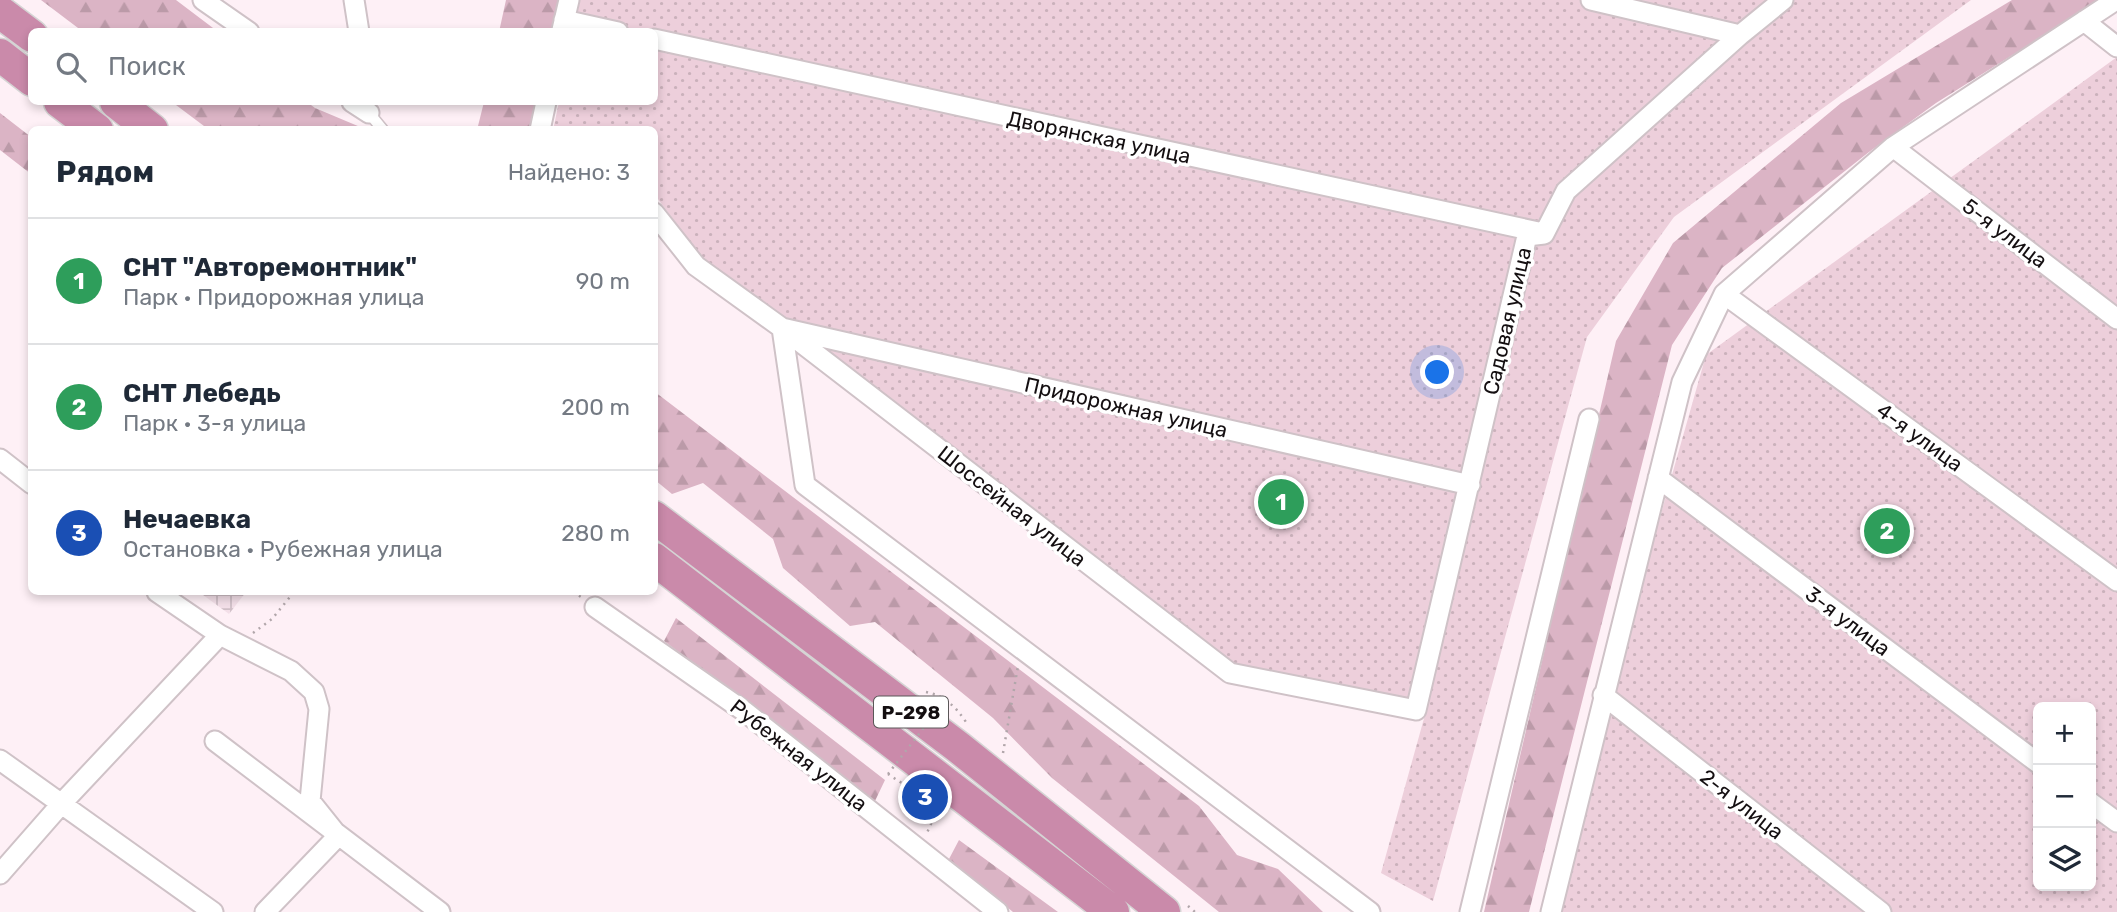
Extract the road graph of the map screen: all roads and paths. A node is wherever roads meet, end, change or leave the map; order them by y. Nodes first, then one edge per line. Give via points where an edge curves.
1 (203, 0) edge
2 (355, 0) edge
3 (569, 0) edge
4 (1591, 0) edge
5 (1783, 0) edge
6 (2116, 0) edge
7 (0, 12) edge
8 (2084, 21) junction
9 (563, 26) edge
10 (243, 28) edge
11 (358, 28) edge
12 (581, 28) edge
13 (28, 33) edge
14 (1740, 36) junction
15 (658, 41) edge
16 (2117, 47) edge
17 (0, 55) edge
18 (28, 76) edge
19 (64, 105) edge
20 (120, 105) edge
21 (546, 105) edge
22 (369, 107) edge
23 (92, 126) edge
24 (147, 126) edge
25 (381, 126) edge
26 (541, 126) edge
27 (1893, 148) junction
28 (658, 218) edge
29 (1544, 234) junction
30 (1724, 294) junction
31 (2117, 319) edge
32 (782, 328) junction
33 (1589, 419) dead end
34 (0, 459) edge
35 (1658, 478) junction
36 (28, 481) edge
37 (1470, 485) junction
38 (658, 519) edge
39 (658, 562) edge
40 (2117, 581) edge
41 (161, 595) edge
42 (292, 595) edge
43 (595, 607) dead end
44 (220, 635) junction
45 (1021, 649) junction
46 (1604, 695) junction
47 (939, 708) dead end
48 (1416, 710) joint
49 (215, 741) dead end
50 (1003, 753) dead end
51 (0, 760) edge
52 (2033, 760) edge
53 (63, 802) junction
54 (2096, 807) edge
55 (2117, 822) edge
56 (338, 836) junction
57 (916, 847) junction
58 (0, 874) edge
59 (1552, 910) edge
60 (213, 912) edge
61 (265, 912) edge
62 (440, 912) edge
63 (998, 912) edge
64 (1112, 912) edge
65 (1164, 912) edge
66 (1370, 912) edge
67 (1470, 912) edge
68 (1881, 912) edge

1 - 10 street
2 - 11 street
3 - 9 street
4 - 14 street
5 - 14 street, Садовая улица
6 - 8 street
7 - 13 highway
8 - 16 street
8 - 27 street
9 - 12 street
14 - 29 street, Садовая улица via 1566,191
15 - 29 street, Дворянская улица
17 - 18 highway
19 - 23 highway
20 - 24 highway
21 - 26 street
22 - 25 lane
27 - 30 street
27 - 31 street, 5-я улица
28 - 32 street, Шоссейная улица via 696,266
29 - 37 street, Садовая улица via 1527,236
30 - 35 street via 1682,382
30 - 40 street, 4-я улица
32 - 37 street, Придорожная улица
32 - 45 street via 805,485
32 - 48 street, Шоссейная улица via 1230,673
33 - 67 street
34 - 36 street
35 - 46 street
35 - 52 street, 3-я улица
37 - 48 street, Садовая улица
38 - 65 highway, Р-298 via 958,747
39 - 64 highway, Р-298
41 - 44 street
42 - 44 path via 272,619 248,637
43 - 57 street, Рубежная улица via 744,711
44 - 53 street
44 - 56 street via 291,671 314,692 319,709 310,801
45 - 50 path
45 - 66 street
46 - 59 street
46 - 68 street, 2-я улица
47 - 57 path, bridge via 888,774 932,809 932,826
49 - 56 street
51 - 53 street
53 - 58 street
53 - 60 street
54 - 55 street
56 - 61 street
56 - 62 street
57 - 63 street, Рубежная улица

